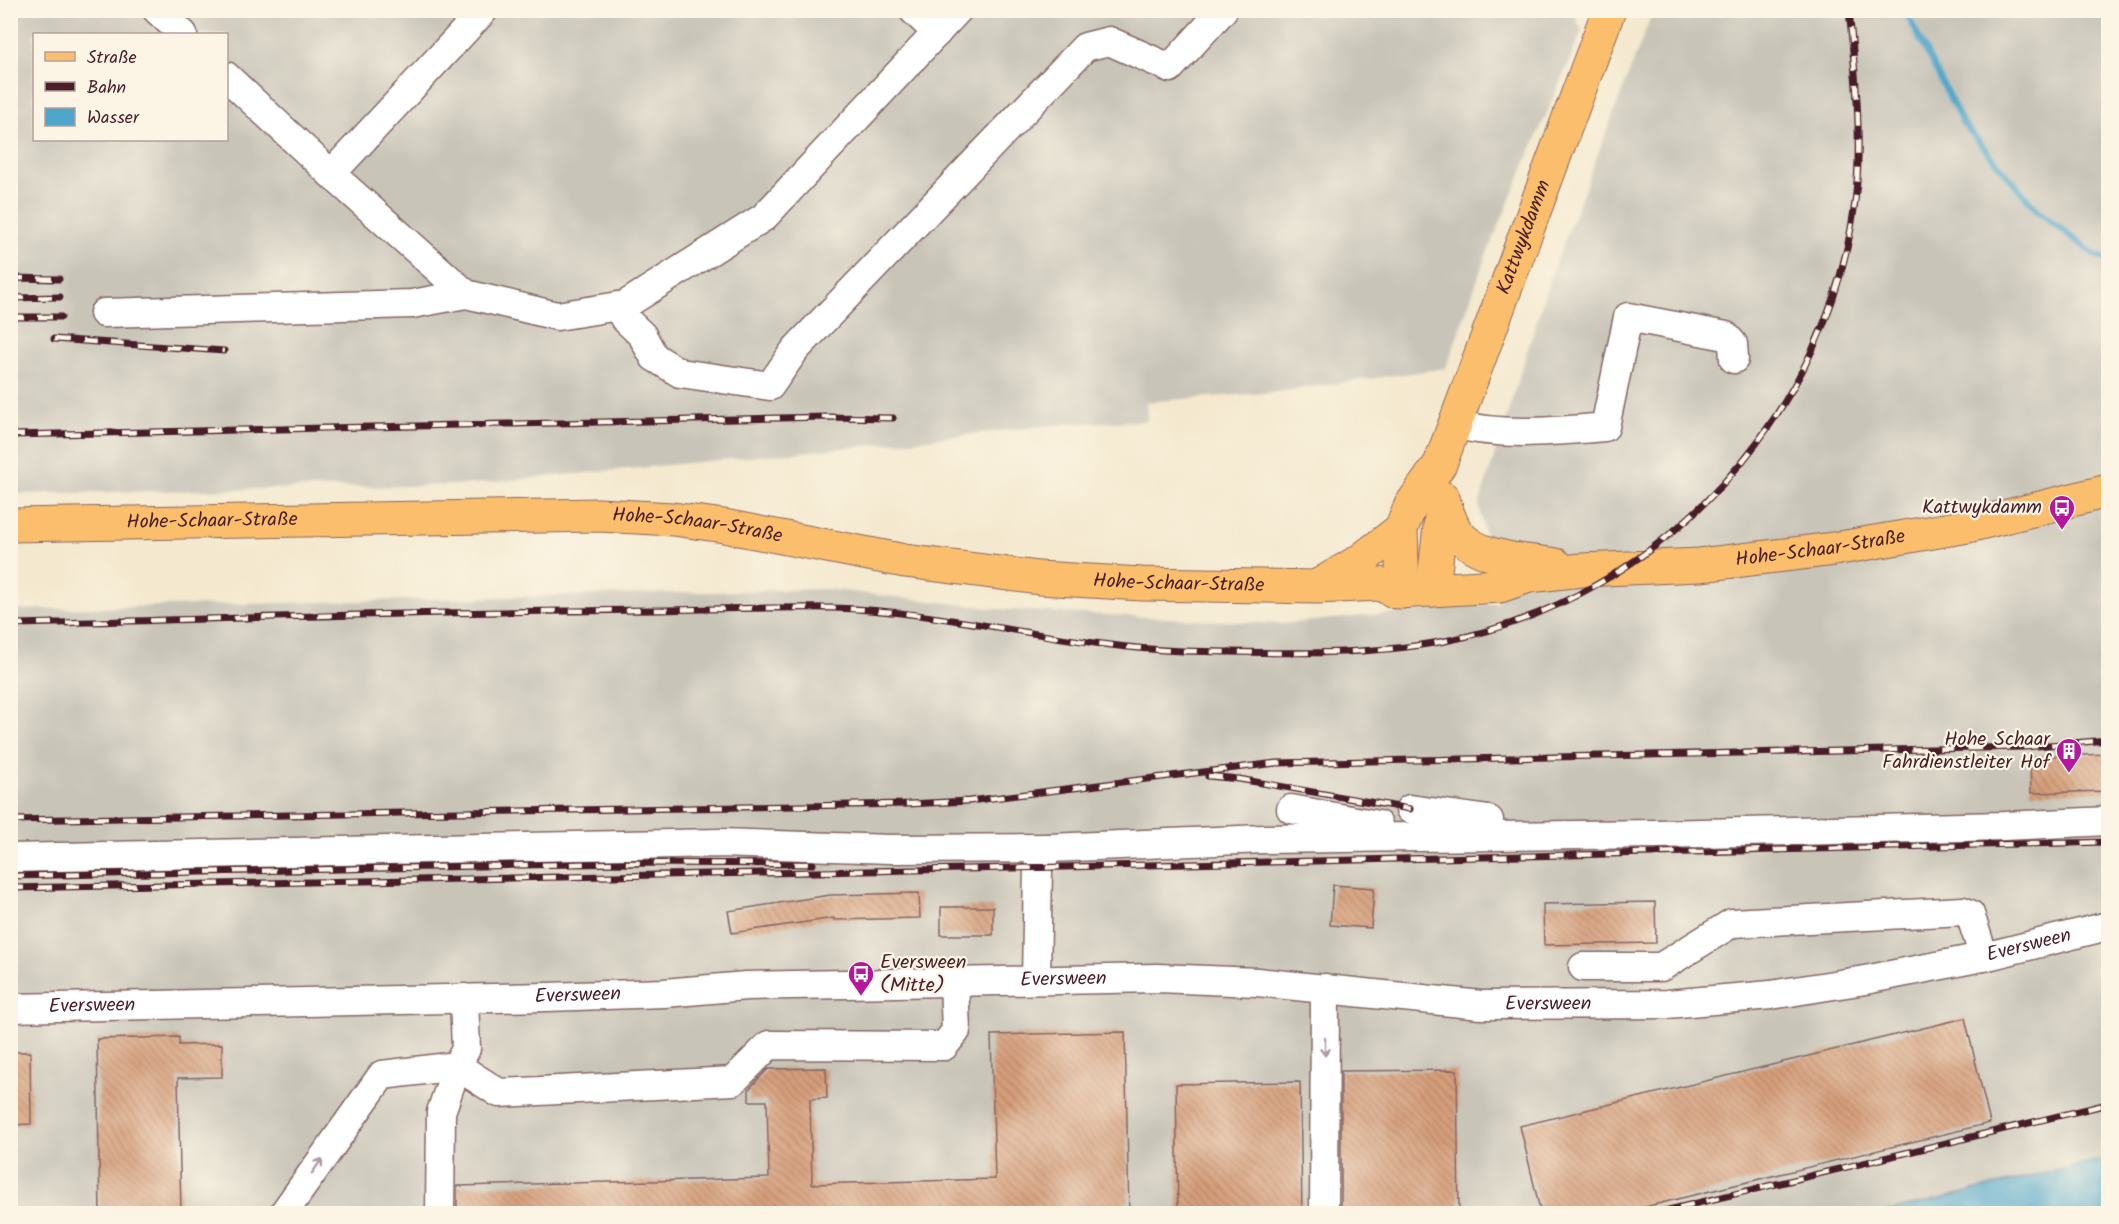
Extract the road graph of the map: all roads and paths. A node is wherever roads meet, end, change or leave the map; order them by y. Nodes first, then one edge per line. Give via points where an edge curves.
1 (484, 10) edge
2 (913, 10) edge
3 (958, 10) edge
4 (1223, 10) edge
5 (1609, 10) edge
6 (162, 12) edge
7 (182, 33) edge
8 (937, 33) junction
9 (228, 78) edge
10 (331, 174) junction
11 (466, 294) junction
12 (618, 306) junction
13 (104, 313) dead end
14 (1734, 359) dead end
15 (1455, 424) junction
16 (1440, 464) junction
17 (2109, 491) edge
18 (1443, 499) junction
19 (10, 525) edge
20 (1401, 529) junction
21 (1581, 570) junction
22 (1410, 583) junction
23 (1317, 587) junction
24 (1291, 809) dead end
25 (1410, 809) dead end
26 (2109, 821) edge
27 (1586, 833) junction
28 (1438, 837) junction
29 (1049, 848) junction
30 (10, 858) edge
31 (2109, 926) edge
32 (1984, 957) junction
33 (1583, 967) dead end
34 (1036, 980) junction
35 (954, 982) junction
36 (1325, 988) junction
37 (464, 998) junction
38 (10, 1008) edge
39 (457, 1066) junction
40 (283, 1214) edge
41 (440, 1214) edge
42 (1324, 1214) edge

1 - 10 street
2 - 8 street
3 - 8 street
4 - 12 street via 1170,68 1110,41 1085,46 795,350 770,386 680,373 654,357
5 - 15 main road, Kattwykdamm
6 - 7 street
8 - 12 street via 764,218
9 - 10 street
10 - 11 street
11 - 12 street via 557,316
11 - 13 street via 412,304
14 - 15 street via 1733,344 1726,336 1628,317 1605,427 1510,430 1473,429
15 - 16 main road, Kattwykdamm
16 - 18 main road, Kattwykdamm
16 - 20 main road, Kattwykdamm via 1411,505
17 - 21 main road, Hohe-Schaar-Straße via 1968,526 1843,548 1700,565
18 - 21 main road via 1454,529 1473,546 1494,554
18 - 22 main road, Kattwykdamm
19 - 23 main road, Hohe-Schaar-Straße via 599,515 724,526 905,561 1039,578
20 - 22 main road, Kattwykdamm
20 - 23 main road
21 - 22 main road, Hohe-Schaar-Straße via 1529,576 1500,586
22 - 23 main road, Hohe-Schaar-Straße
24 - 28 street
25 - 27 street
26 - 27 street
27 - 28 street
28 - 29 street
29 - 30 street via 890,849 720,843
29 - 34 street via 1038,867
31 - 32 street, Eversween
32 - 33 street via 1970,914 1963,912 1732,923 1660,967
32 - 36 street, Eversween via 1771,995 1667,1004 1481,1005
34 - 35 street, Eversween
34 - 36 street, Eversween via 1201,979
35 - 37 street, Eversween
35 - 39 street via 956,1031 944,1046 769,1045 733,1081 498,1093
36 -> 42 street
37 - 38 street, Eversween
37 - 39 street via 466,1049
40 -> 39 street via 382,1075
39 - 41 street via 441,1112

